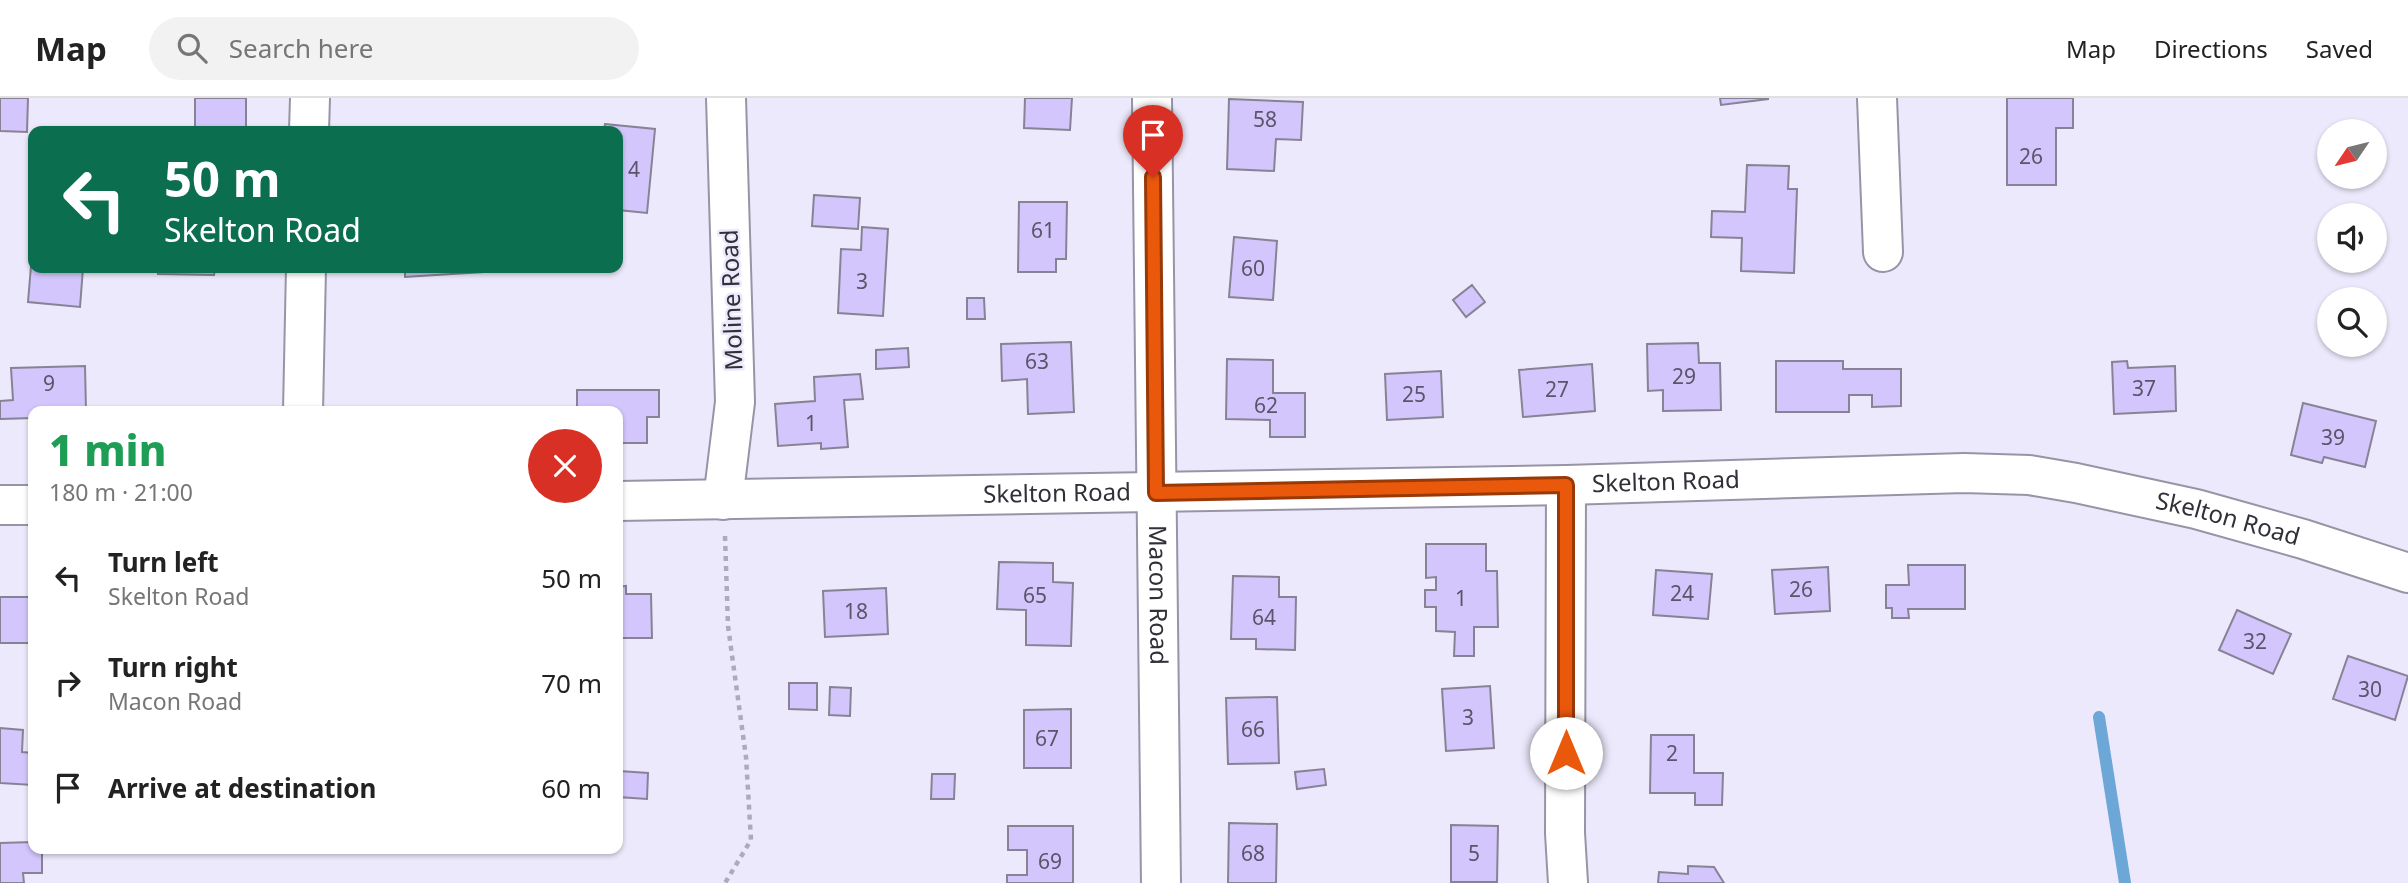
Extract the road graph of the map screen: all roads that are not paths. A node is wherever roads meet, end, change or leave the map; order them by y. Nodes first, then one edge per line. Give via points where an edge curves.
1 (310, 98) edge
2 (726, 98) edge
3 (1152, 98) edge
4 (1877, 98) edge
5 (309, 126) edge
6 (1883, 252) dead end
7 (306, 273) edge
8 (303, 406) edge
9 (1566, 485) junction
10 (1156, 493) junction
11 (723, 500) junction
12 (623, 501) edge
13 (0, 505) edge
14 (28, 505) edge
15 (2408, 573) edge
16 (1161, 883) edge
17 (1568, 883) edge

1 - 5 street
2 - 11 street, Moline Road via 735,402
3 - 10 street, Macon Road
4 - 6 street
7 - 8 street
9 - 10 street, Skelton Road
9 - 15 street, Skelton Road via 2029,475 2196,509
9 - 17 street
10 - 11 street, Skelton Road
10 - 16 street, Macon Road
11 - 12 street, Skelton Road
13 - 14 street

